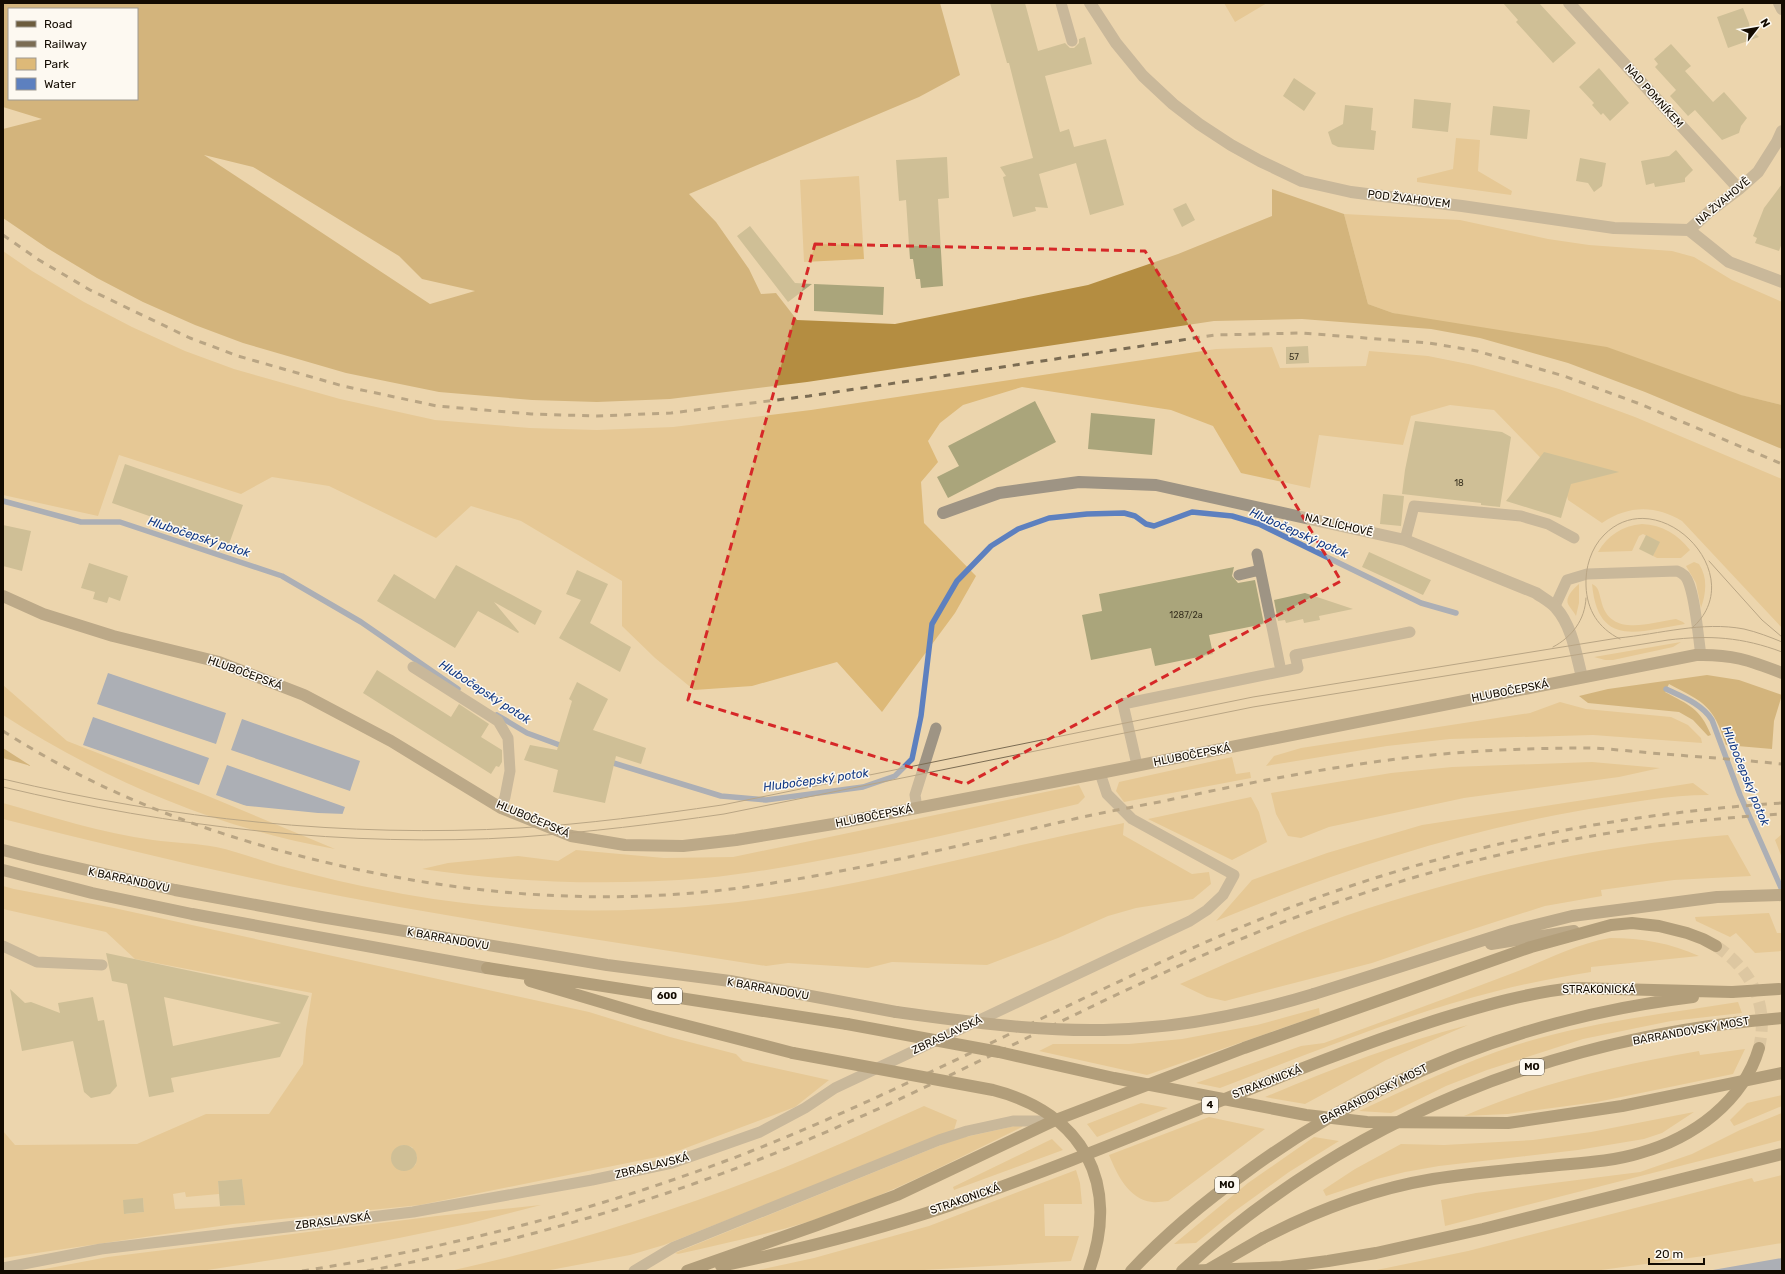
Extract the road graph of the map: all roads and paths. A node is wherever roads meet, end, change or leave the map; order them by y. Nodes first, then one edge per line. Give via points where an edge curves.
1 (1061, 3) edge
2 (1090, 3) edge
3 (1569, 3) edge
4 (1779, 3) edge
5 (1782, 9) edge
6 (1072, 41) dead end
7 (1782, 131) edge
8 (1739, 189) junction
9 (1689, 230) junction
10 (1782, 282) edge
11 (943, 513) dead end
12 (1574, 538) dead end
13 (1405, 540) junction
14 (1257, 554) dead end
15 (1260, 570) junction
16 (1239, 575) dead end
17 (3, 596) edge
18 (1555, 606) junction
19 (1410, 632) dead end
20 (1701, 655) junction
21 (413, 667) dead end
22 (1281, 671) junction
23 (1782, 673) edge
24 (1582, 677) junction
25 (936, 728) dead end
26 (1137, 766) junction
27 (1100, 773) junction
28 (501, 808) junction
29 (917, 808) junction
30 (3, 850) edge
31 (3, 870) edge
32 (1782, 895) edge
33 (1611, 925) junction
34 (3, 946) edge
35 (1716, 946) tunnel mouth
36 (1447, 951) junction
37 (102, 965) dead end
38 (487, 968) junction
39 (1780, 989) edge
40 (1732, 992) junction
41 (1782, 1018) edge
42 (1760, 1048) tunnel mouth
43 (1782, 1073) edge
44 (1053, 1121) junction
45 (1782, 1154) edge
46 (3, 1268) edge
47 (634, 1271) edge
48 (688, 1271) edge
49 (695, 1271) edge
50 (1089, 1271) edge
51 (1131, 1271) edge
52 (1183, 1271) edge
53 (1206, 1271) edge

1 - 6 lane
2 - 9 street, POD ŽVAHOVEM via 1143,76 1173,104 1231,145 1302,181 1352,192 1614,228
3 - 8 street, NAD POMNÍKEM
4 - 5 street
7 - 8 street, NA ŽVAHOVĚ via 1758,172
8 - 9 street, NA ŽVAHOVĚ via 1710,210
9 - 10 street via 1729,262
11 - 13 street, NA ZLÍCHOVĚ via 999,493 1079,482 1156,485
12 - 13 lane via 1548,524 1521,516 1414,506
13 - 18 street, NA ZLÍCHOVĚ via 1536,593
14 - 15 lane
15 - 16 lane
15 - 22 lane
17 - 28 main road, HLUBOČEPSKÁ via 43,614 113,636 219,662 304,695 391,741
18 - 20 lane via 1567,580 1587,574 1677,571 1688,581
18 - 24 street, NA ZLÍCHOVĚ via 1571,634
19 - 22 lane via 1295,655 1298,668
20 - 23 main road, HLUBOČEPSKÁ via 1720,654 1736,657
20 - 24 main road, HLUBOČEPSKÁ
21 - 28 lane via 498,721 508,738 510,770
22 - 26 lane via 1123,704
24 - 26 main road, HLUBOČEPSKÁ
25 - 29 lane via 915,795
26 - 27 main road, HLUBOČEPSKÁ
27 - 29 main road, HLUBOČEPSKÁ
27 - 46 lane, ZBRASLAVSKÁ via 1107,794 1132,819 1234,875 1223,895 1190,921 835,1088 805,1108 760,1132 672,1162 592,1180 413,1212 101,1249
28 - 29 main road, HLUBOČEPSKÁ via 571,836 625,846 683,846 751,837
30 - 36 main road, K BARRANDOVU / 600, bridge via 168,888 321,917 607,965 730,981 896,1012 1015,1026 1081,1030 1141,1028 1214,1019 1314,994
31 - 38 main road, K BARRANDOVU / 600 via 92,893 192,914
32 - 36 main road via 1717,897 1572,916
33 - 35 main road via 1632,923 1659,926 1687,933
33 - 36 main road
33 - 44 main road via 1531,947 1428,982 1244,1048
34 - 37 lane via 37,962
38 - 43 main road, 600, bridge via 846,1024 998,1052 1114,1078 1306,1115 1366,1122 1508,1123 1622,1106
38 - 50 main road, bridge via 645,1016 793,1053 1019,1097 1048,1113 1063,1126 1089,1159 1098,1187 1100,1218
39 - 40 main road, STRAKONICKÁ / MO, bridge
40 - 49 main road, STRAKONICKÁ / 4 via 1575,988 1553,990 1488,1004 1401,1031 1276,1078 1064,1164 949,1205 830,1240
40 - 51 main road, BARRANDOVSKÝ MOST / MO via 1667,1000 1558,1022 1472,1049 1418,1071 1321,1121 1276,1150 1180,1223
41 - 52 main road, BARRANDOVSKÝ MOST / MO via 1741,1021 1673,1032 1609,1046 1551,1060 1466,1090 1337,1154 1254,1210 1212,1243
42 - 53 main road, bridge via 1752,1069 1734,1095 1703,1123 1677,1140 1639,1154 1433,1180 1388,1189 1332,1206 1295,1222
44 - 47 lane via 1013,1121 939,1140 674,1247
44 - 48 main road via 897,1195
45 - 52 main road via 1483,1229 1376,1253 1282,1267

